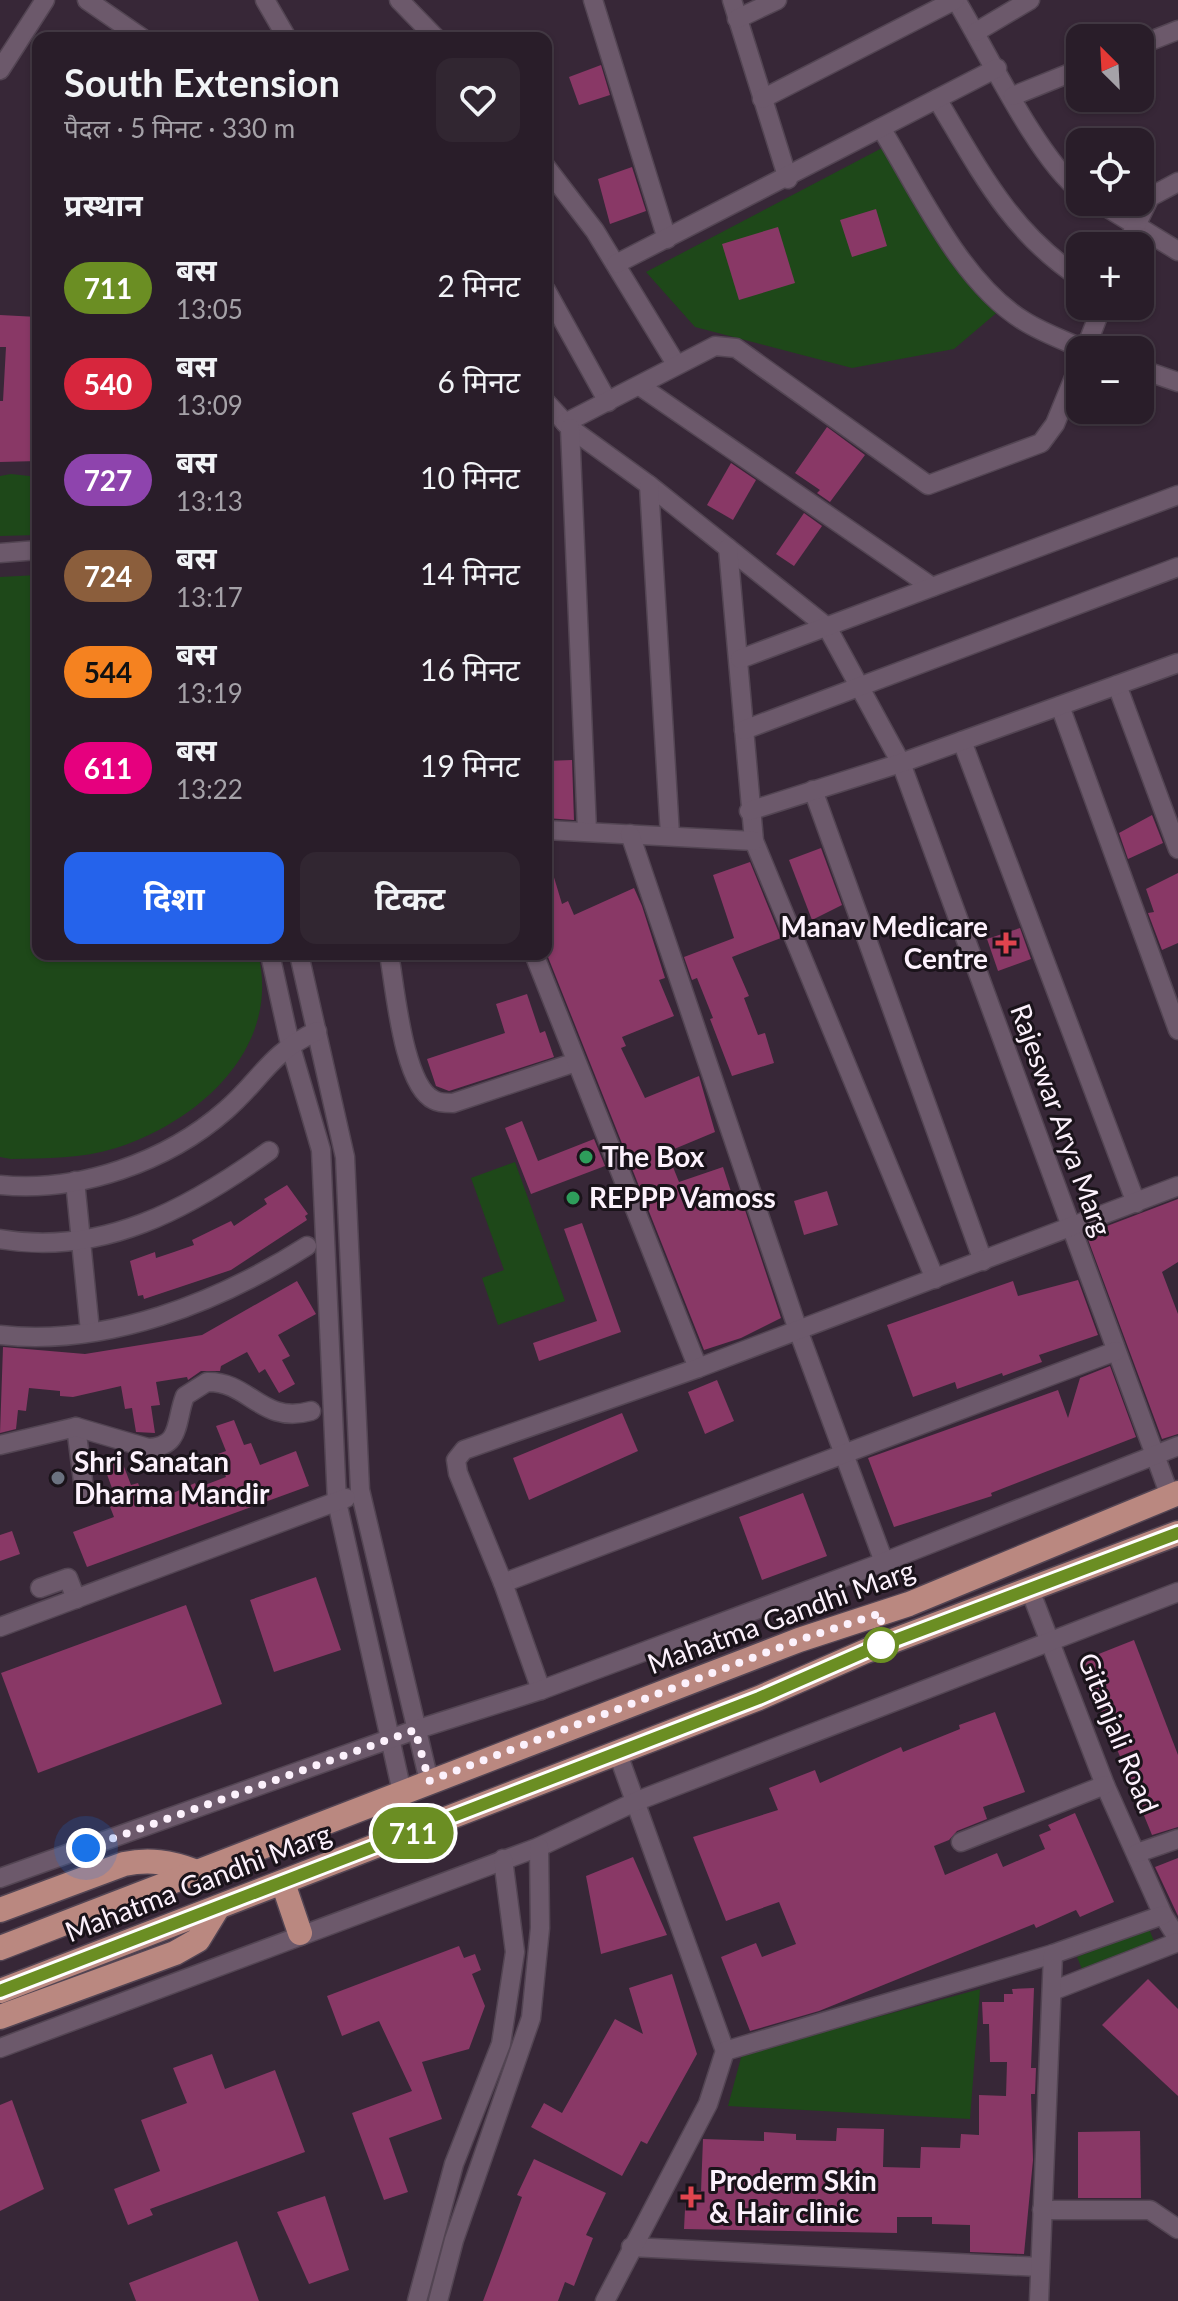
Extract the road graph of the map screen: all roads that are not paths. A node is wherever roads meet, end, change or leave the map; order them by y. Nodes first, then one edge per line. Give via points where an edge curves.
1 (45, 0) edge
2 (87, 0) edge
3 (265, 0) edge
4 (399, 0) edge
5 (593, 0) edge
6 (732, 0) edge
7 (777, 0) edge
8 (956, 0) edge
9 (1030, 0) edge
10 (737, 19) junction
11 (1178, 30) edge
12 (133, 32) edge
13 (284, 32) edge
14 (430, 32) edge
15 (976, 32) junction
16 (1154, 39) edge
17 (997, 68) junction
18 (0, 70) edge
19 (1066, 75) edge
20 (1013, 96) junction
21 (762, 99) junction
22 (937, 99) junction
23 (881, 128) junction
24 (552, 175) edge
25 (1066, 178) edge
26 (788, 179) junction
27 (1178, 182) edge
28 (1124, 216) edge
29 (1135, 222) junction
30 (1131, 232) edge
31 (667, 239) junction
32 (1178, 251) edge
33 (616, 264) junction
34 (1066, 269) edge
35 (552, 301) edge
36 (1066, 341) edge
37 (676, 364) junction
38 (1154, 374) edge
39 (1178, 382) edge
40 (640, 386) junction
41 (1066, 397) edge
42 (608, 402) junction
43 (552, 409) edge
44 (567, 426) junction
45 (649, 485) junction
46 (1178, 495) edge
47 (728, 548) junction
48 (32, 550) edge
49 (0, 553) edge
50 (1178, 567) edge
51 (932, 587) junction
52 (827, 627) junction
53 (740, 659) junction
54 (1178, 663) edge
55 (860, 685) junction
56 (1117, 685) junction
57 (1060, 706) junction
58 (744, 730) junction
59 (962, 741) junction
60 (901, 763) junction
61 (813, 790) junction
62 (749, 811) junction
63 (552, 830) edge
64 (587, 831) junction
65 (630, 834) junction
66 (670, 835) junction
67 (754, 841) junction
68 (1178, 849) edge
69 (271, 960) edge
70 (300, 960) edge
71 (390, 960) edge
72 (536, 960) edge
73 (1178, 1030) edge
74 (317, 1031) junction
75 (290, 1044) junction
76 (576, 1062) junction
77 (269, 1151) dead end
78 (75, 1181) junction
79 (0, 1185) edge
80 (1178, 1186) edge
81 (1136, 1203) junction
82 (1071, 1227) junction
83 (0, 1239) edge
84 (80, 1240) junction
85 (307, 1246) dead end
86 (983, 1261) junction
87 (935, 1279) junction
88 (798, 1330) junction
89 (90, 1331) junction
90 (0, 1335) edge
91 (1116, 1351) junction
92 (698, 1368) junction
93 (311, 1411) dead end
94 (76, 1427) junction
95 (0, 1445) edge
96 (1178, 1446) edge
97 (1154, 1455) junction
98 (843, 1456) junction
99 (84, 1489) dead end
100 (360, 1490) junction
101 (1174, 1494) edge
102 (337, 1502) junction
103 (1178, 1533) edge
104 (884, 1562) junction
105 (503, 1583) junction
106 (40, 1588) dead end
107 (1030, 1590) junction
108 (1178, 1592) edge
109 (76, 1599) junction
110 (0, 1627) edge
111 (1050, 1641) junction
112 (541, 1690) junction
113 (415, 1730) junction
114 (389, 1739) junction
115 (618, 1754) junction
116 (429, 1781) junction
117 (1105, 1785) junction
118 (402, 1792) junction
119 (637, 1801) junction
120 (1178, 1839) edge
121 (961, 1842) dead end
122 (539, 1847) junction
123 (1137, 1853) junction
124 (503, 1859) junction
125 (194, 1871) junction
126 (0, 1878) edge
127 (283, 1883) junction
128 (217, 1909) junction
129 (0, 1910) edge
130 (1163, 1915) junction
131 (300, 1933) junction
132 (1178, 1941) edge
133 (0, 1948) edge
134 (1053, 1954) junction
135 (0, 1991) edge
136 (1052, 1991) junction
137 (0, 2017) edge
138 (0, 2048) edge
139 (725, 2051) junction
140 (1042, 2210) junction
141 (1178, 2229) edge
142 (631, 2247) junction
143 (1040, 2267) junction
144 (417, 2301) edge
145 (438, 2301) edge
146 (605, 2301) edge
147 (1039, 2301) edge

1 - 18 street
2 - 12 street
3 - 13 street
4 - 14 street
5 - 31 street
6 - 10 street
7 - 10 street
8 - 15 street
8 - 21 street
9 - 15 street
10 - 21 street
11 - 16 street
15 - 17 street
17 - 20 street
17 - 22 street
19 - 20 street
20 - 25 street
21 - 26 street
22 - 23 street
22 - 34 street via 1008,216
23 - 26 street
23 - 36 street via 953,246 995,298 1024,321
24 - 33 street
26 - 31 street
27 - 29 street via 1150,197
28 - 29 street
29 - 30 street
29 - 32 street
31 - 33 street
33 - 37 street
35 - 42 street
37 - 40 street
37 - 41 street via 715,346 736,348 928,485 1041,443
38 - 39 street
40 - 42 street
40 - 51 street
42 - 44 street
43 - 44 street
44 - 45 street
44 - 64 street
45 - 47 street
45 - 66 street
46 - 51 street
47 - 52 street
47 - 53 street
48 - 49 street
50 - 55 street
51 - 52 street
52 - 53 street
52 - 55 street, Rajeswar Arya Marg
53 - 58 street
54 - 56 street
55 - 58 street
55 - 60 street, Rajeswar Arya Marg
56 - 57 street
56 - 68 street
57 - 59 street
57 - 73 street
58 - 62 street
59 - 60 street
59 - 81 street
60 - 61 street
60 - 82 street, Rajeswar Arya Marg
61 - 62 street
61 - 86 street
62 - 67 street
63 - 64 street
64 - 65 street
65 - 66 street
65 - 88 street
66 - 67 street
67 - 87 street
69 - 75 street
70 - 74 street
71 - 76 street via 409,1061 418,1085 434,1100 453,1103
72 - 76 street
74 - 75 street
74 - 100 street via 345,1157
75 - 78 street via 193,1136 152,1157
75 - 102 street via 321,1150
76 - 92 street
77 - 84 street via 170,1214
78 - 79 street via 24,1188
78 - 84 street
80 - 81 street
81 - 82 street
82 - 86 street
82 - 91 street, Rajeswar Arya Marg
83 - 84 street
84 - 89 street
85 - 89 street via 208,1299
86 - 87 street
87 - 88 street
88 - 92 street
88 - 98 street
89 - 90 street
91 - 97 street, Rajeswar Arya Marg
91 - 98 street
92 - 105 street via 464,1450 456,1460 458,1473
93 - 94 street via 274,1413 232,1386 207,1382 185,1396 176,1435 159,1448
94 - 95 street
94 - 99 street
96 - 97 street
97 - 101 street, Rajeswar Arya Marg
97 - 104 street
98 - 104 street
98 - 105 street
100 - 102 street
100 - 113 street
101 - 116 main road, Mahatma Gandhi Marg via 909,1604 799,1640
102 - 109 street
102 - 114 street
103 - 107 main road, Mahatma Gandhi Marg
104 - 112 street
105 - 112 street
106 - 109 street via 68,1578
107 - 111 street, Gitanjali Road
107 - 115 main road, Mahatma Gandhi Marg
108 - 111 street
109 - 110 street
111 - 117 street, Gitanjali Road
111 - 119 street
112 - 113 street
113 - 114 street
113 - 116 street
114 - 118 street
114 - 126 street
115 - 119 street
115 - 127 main road, Mahatma Gandhi Marg
116 - 118 main road, Mahatma Gandhi Marg
117 - 121 street
117 - 123 street, Gitanjali Road
118 - 125 main road, Mahatma Gandhi Marg
119 - 122 street
119 - 139 street
120 - 123 street
122 - 124 street
122 - 145 street via 540,1928 531,2018
123 - 130 street, Gitanjali Road
124 - 131 street
124 - 144 street via 515,1952 501,2044 454,2164
125 - 129 main road via 144,1860 124,1864
125 - 133 main road, Mahatma Gandhi Marg
127 - 128 main road, Mahatma Gandhi Marg
127 - 131 main road
128 - 135 main road, Mahatma Gandhi Marg
128 - 137 main road via 198,1940 175,1953
130 - 132 street, Gitanjali Road
130 - 134 street
131 - 138 street
132 - 136 street
134 - 136 street
134 - 139 street
136 - 140 street
139 - 142 street via 708,2104
140 - 141 street via 1150,2210
140 - 143 street
142 - 143 street
142 - 146 street
143 - 147 street

